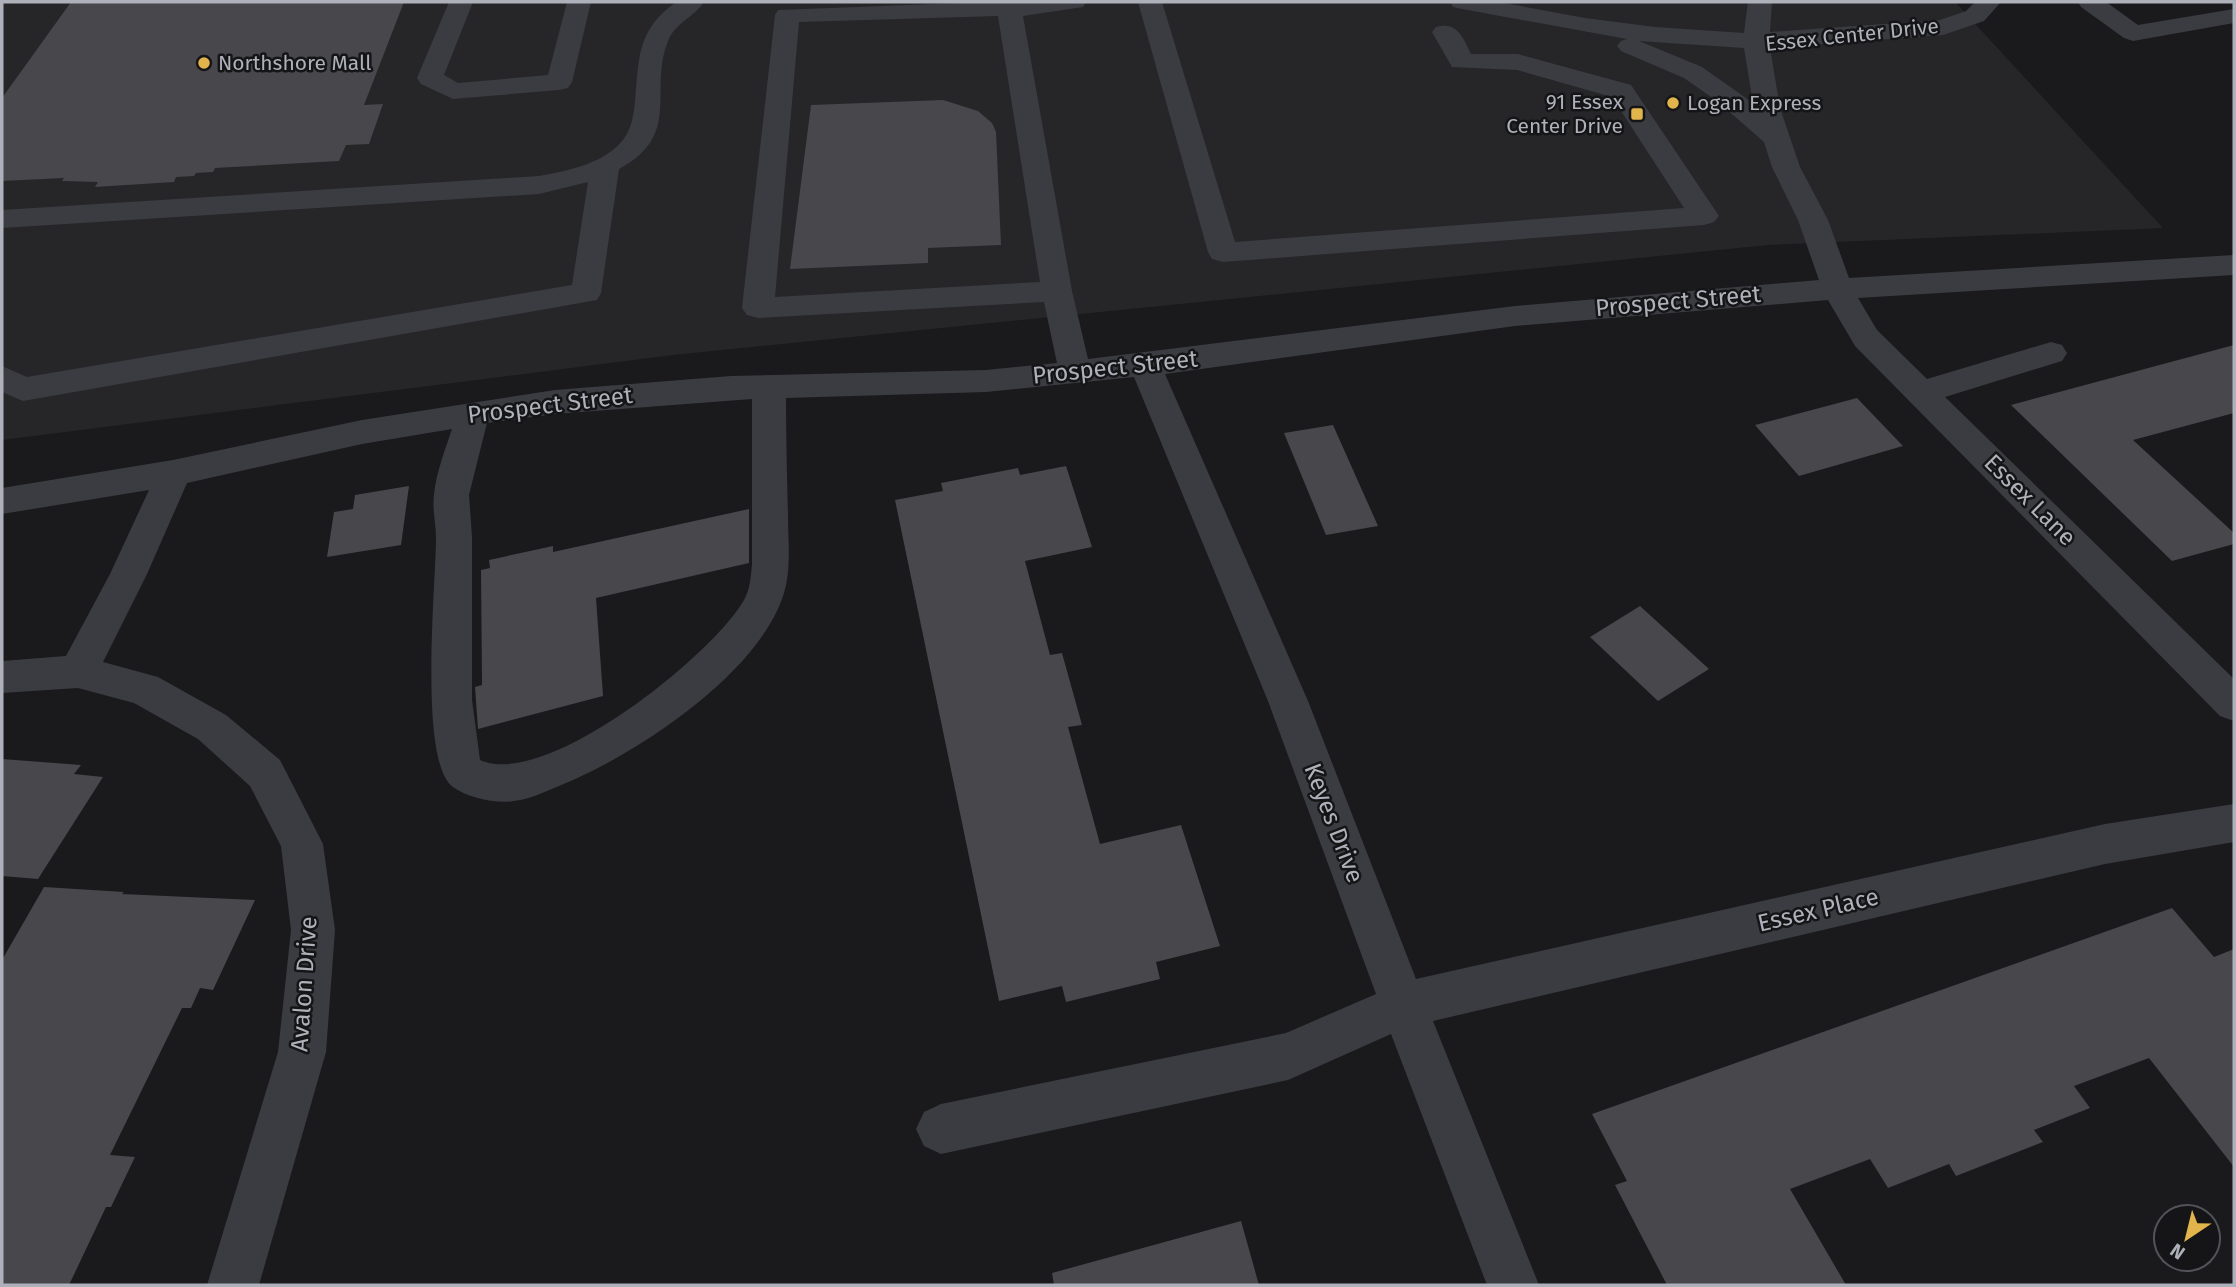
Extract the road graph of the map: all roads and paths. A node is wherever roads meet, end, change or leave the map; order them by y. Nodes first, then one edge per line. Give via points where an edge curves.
1 (461, 2) edge
2 (579, 2) edge
3 (692, 2) edge
4 (1074, 2) edge
5 (1150, 2) edge
6 (1453, 2) edge
7 (1462, 2) edge
8 (1760, 2) edge
9 (1989, 2) edge
10 (2090, 2) edge
11 (1009, 9) junction
12 (1521, 15) junction
13 (2234, 16) edge
14 (1756, 41) junction
15 (1777, 139) junction
16 (605, 166) junction
17 (2, 219) edge
18 (2234, 265) edge
19 (1837, 289) junction
20 (1057, 291) junction
21 (2051, 353) dead end
22 (1145, 365) junction
23 (1076, 372) junction
24 (2, 377) edge
25 (769, 386) junction
26 (1922, 393) junction
27 (473, 413) junction
28 (173, 473) junction
29 (2, 501) edge
30 (78, 672) junction
31 (2, 677) edge
32 (2234, 704) edge
33 (2234, 823) edge
34 (1403, 1005) junction
35 (941, 1129) dead end
36 (233, 1285) edge
37 (1513, 1285) edge

1 - 2 street via 430,78 453,90 559,82
3 - 16 street via 661,28 652,44 645,126 632,147
4 - 11 street
5 - 6 street via 1223,252 1704,216 1622,91 1518,62 1461,62 1441,23
7 - 12 street
8 - 14 street
9 - 14 street, Essex Center Drive via 1975,16 1943,27
10 - 13 street via 2133,33
11 - 20 street
11 - 20 street via 787,15 758,308
12 - 14 street via 1655,35
12 - 15 street via 1673,61 1701,75
14 - 15 street, Essex Center Drive
15 - 19 street, Essex Center Drive
16 - 17 street via 539,185
16 - 24 street via 586,293 23,389
18 - 19 street, Prospect Street
19 - 22 street, Prospect Street via 1515,316
19 - 26 street, Essex Lane via 1866,338
20 - 23 street
21 - 26 street
22 - 23 street, Prospect Street
22 - 34 street, Keyes Drive via 1288,701
23 - 25 street, Prospect Street via 986,381
25 - 27 street, Prospect Street via 653,393
25 - 27 street via 770,564 761,605 729,645 670,704 601,746 514,783 466,774 456,755 452,491
26 - 32 street, Essex Lane
27 - 28 street, Prospect Street
28 - 29 street, Prospect Street
28 - 30 street via 118,601
30 - 31 street, Avalon Drive
30 - 36 street, Avalon Drive via 144,690 212,727 265,773 302,844 313,930 302,1052
33 - 34 street, Essex Place via 2105,844
34 - 35 street, Essex Place via 1288,1056
34 - 37 street, Keyes Drive

